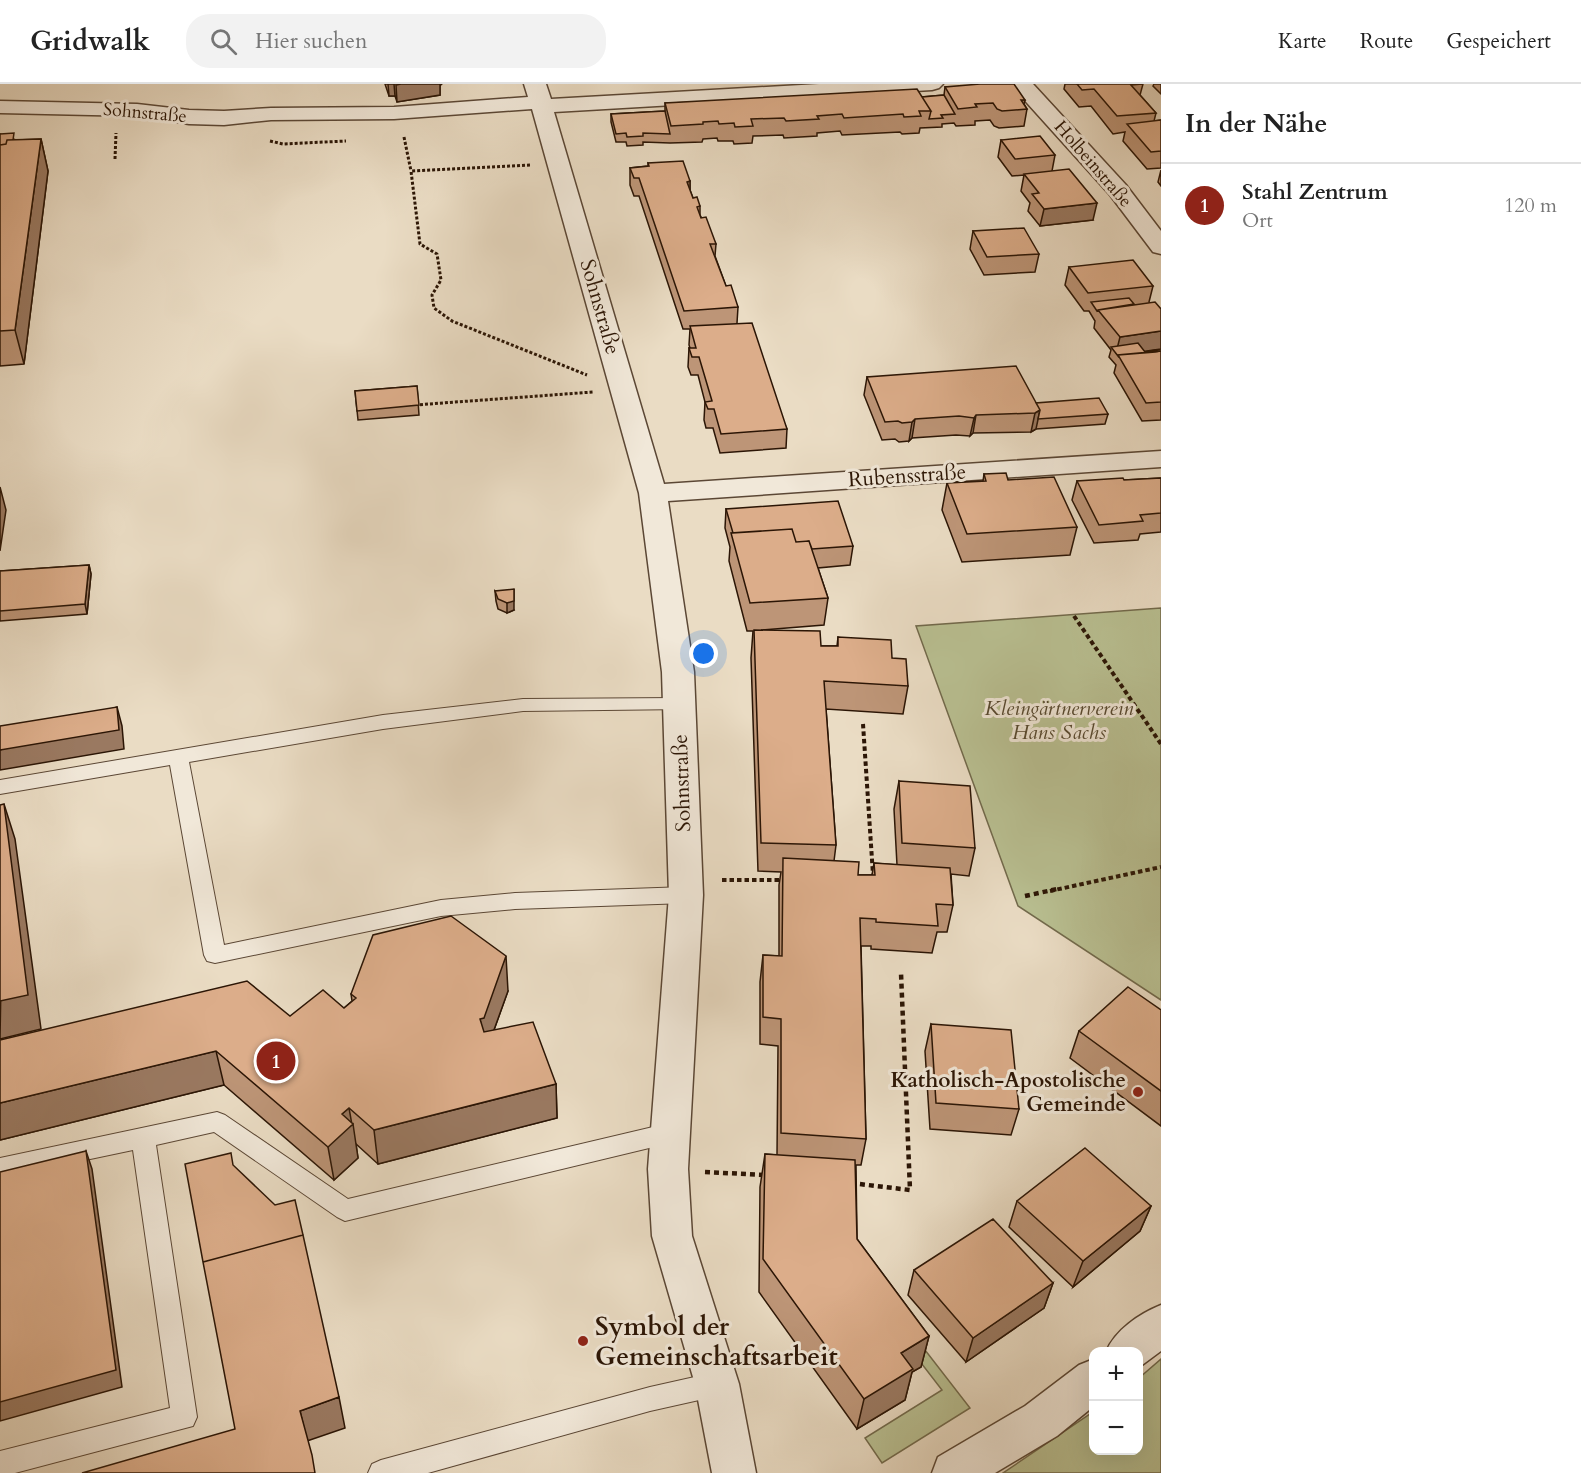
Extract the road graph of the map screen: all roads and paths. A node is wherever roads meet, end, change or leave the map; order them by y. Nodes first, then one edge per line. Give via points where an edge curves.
1 (932, 84) edge
2 (1021, 84) edge
3 (540, 97) edge
4 (0, 107) edge
5 (559, 164) junction
6 (1161, 247) edge
7 (624, 390) junction
8 (408, 406) edge
9 (1161, 459) edge
10 (653, 493) junction
11 (1074, 616) dead end
12 (679, 704) junction
13 (863, 724) dead end
14 (1161, 744) edge
15 (178, 757) junction
16 (0, 787) edge
17 (1161, 867) edge
18 (873, 876) edge
19 (795, 881) edge
20 (685, 887) junction
21 (1025, 896) dead end
22 (901, 973) dead end
23 (670, 1133) junction
24 (143, 1138) junction
25 (0, 1168) edge
26 (668, 1169) junction
27 (771, 1175) edge
28 (840, 1182) edge
29 (1161, 1325) edge
30 (1133, 1347) edge
31 (1089, 1382) edge
32 (717, 1384) junction
33 (0, 1464) edge
34 (381, 1473) edge
35 (734, 1473) edge
36 (954, 1473) edge

1 - 3 street
2 - 6 street, Holbeinstraße via 1118,190
3 - 4 street, Sohnstraße via 394,113 224,118 136,110
3 - 5 street, Sohnstraße
5 - 7 street, Sohnstraße
5 - 7 path via 411,171 420,244 437,254 441,280 432,295 434,308 452,321
7 - 8 path
7 - 10 street, Sohnstraße
9 - 10 street, Rubensstraße
10 - 12 street, Sohnstraße via 675,645
11 - 14 path
12 - 15 lane via 523,705 383,722
12 - 20 street, Sohnstraße
13 - 18 path
15 - 16 lane
15 - 20 lane via 215,955 441,908
17 - 21 path
19 - 20 path
20 - 23 street, Sohnstraße
22 - 28 path via 910,1190
23 - 24 lane via 345,1210 217,1122
23 - 26 street, Sohnstraße
24 - 25 lane
24 - 33 lane via 183,1417
26 - 27 path
26 - 32 street, Sohnstraße via 672,1236
29 - 30 street
31 - 36 street via 1041,1420
32 - 34 lane
32 - 35 street, Sohnstraße

